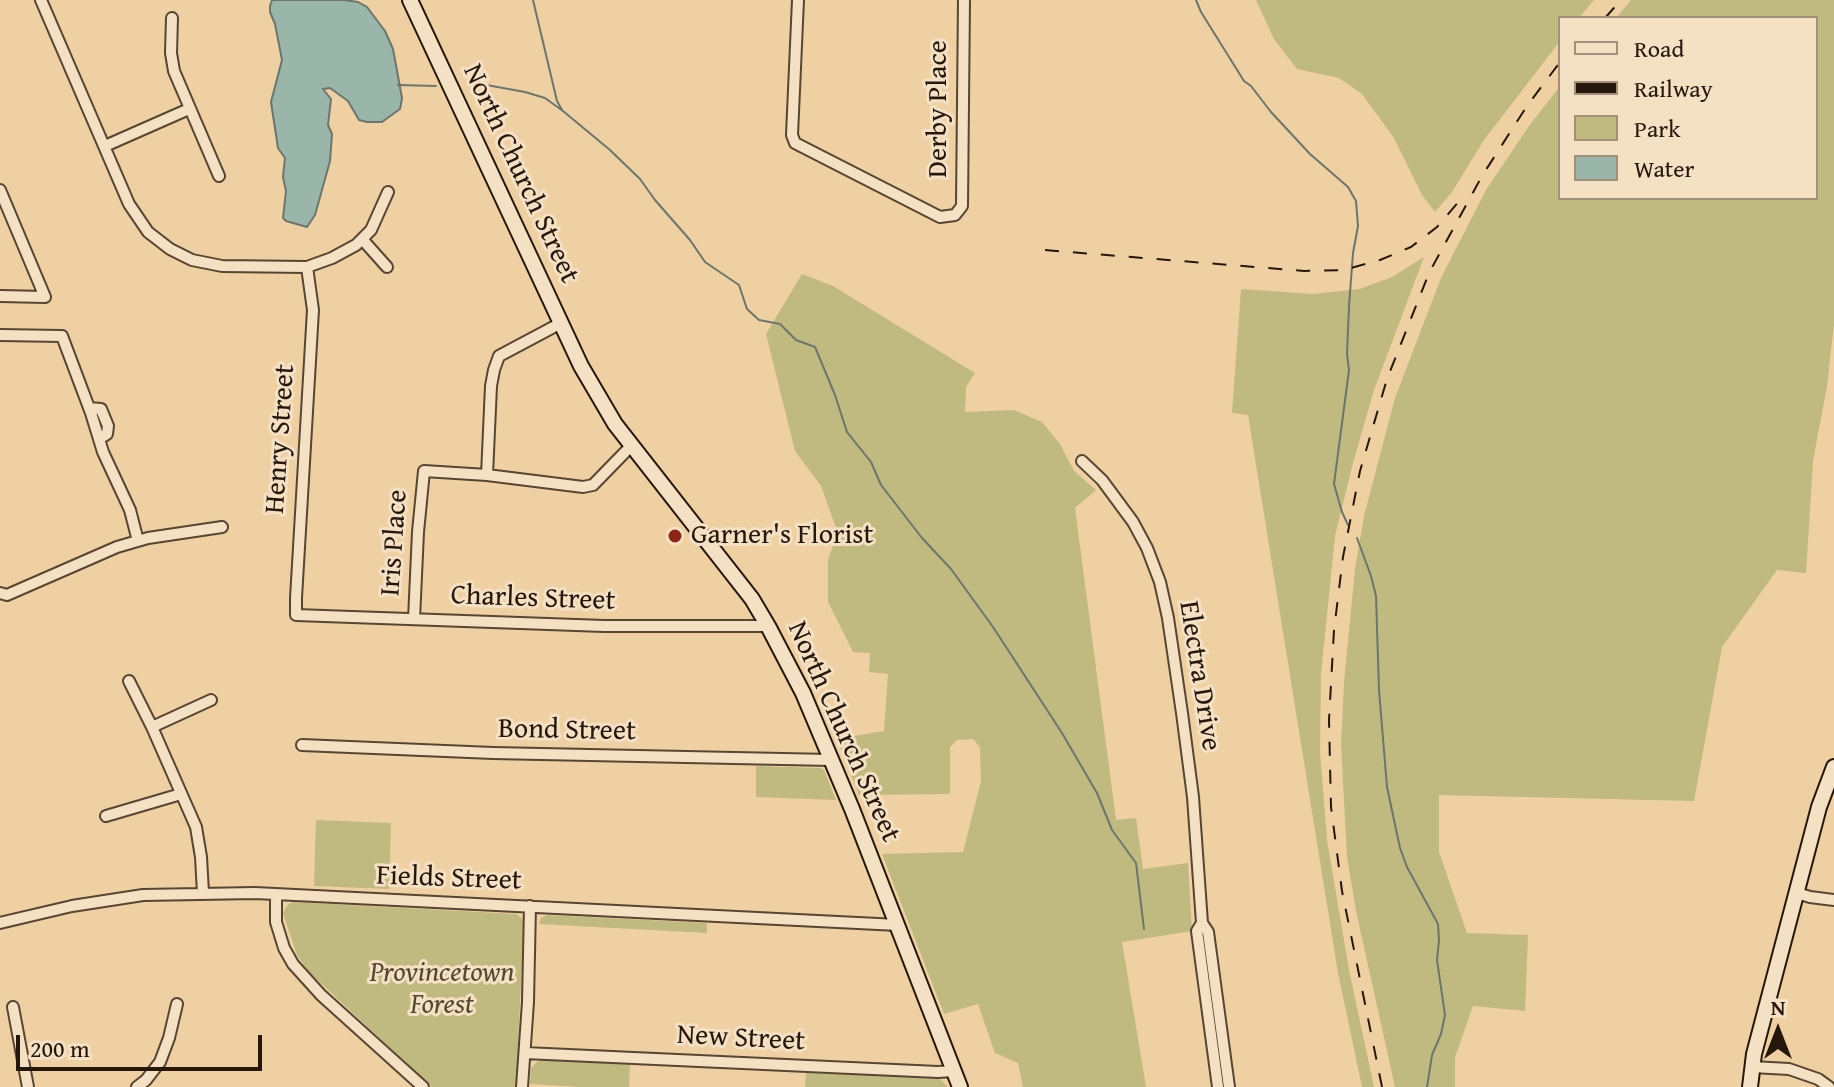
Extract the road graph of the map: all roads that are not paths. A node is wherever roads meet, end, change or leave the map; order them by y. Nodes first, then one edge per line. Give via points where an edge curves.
1 (41, 0) edge
2 (410, 0) edge
3 (798, 0) edge
4 (964, 0) edge
5 (172, 18) dead end
6 (189, 109) junction
7 (105, 146) junction
8 (219, 176) dead end
9 (0, 190) edge
10 (388, 192) dead end
11 (362, 239) junction
12 (307, 267) junction
13 (387, 267) dead end
14 (0, 296) edge
15 (561, 323) junction
16 (0, 335) edge
17 (631, 446) junction
18 (1082, 461) dead end
19 (487, 475) junction
20 (222, 527) dead end
21 (138, 541) junction
22 (0, 593) edge
23 (296, 615) joint
24 (414, 619) junction
25 (768, 626) junction
26 (129, 681) dead end
27 (211, 700) dead end
28 (152, 727) junction
29 (302, 745) dead end
30 (831, 760) junction
31 (1834, 767) edge
32 (181, 794) junction
33 (106, 816) dead end
34 (203, 893) junction
35 (1797, 893) junction
36 (276, 895) junction
37 (1834, 900) edge
38 (530, 906) junction
39 (0, 923) edge
40 (1202, 923) junction
41 (898, 925) junction
42 (177, 1004) dead end
43 (13, 1007) dead end
44 (525, 1053) junction
45 (1752, 1067) junction
46 (954, 1071) junction
47 (28, 1087) edge
48 (137, 1087) edge
49 (423, 1087) edge
50 (522, 1087) edge
51 (960, 1087) edge
52 (1218, 1087) edge
53 (1229, 1087) edge
54 (1750, 1087) edge
55 (1829, 1087) edge

1 - 7 street
2 - 15 main road, North Church Street
3 - 4 street, Derby Place via 795,143 940,217 955,215 962,206
5 - 6 street via 174,71
6 - 7 street
6 - 8 street
7 - 12 street via 129,204 148,232 170,249 222,266
9 - 14 street via 45,297
10 - 11 street
11 - 12 street
11 - 13 street
12 - 23 street, Henry Street via 313,310
15 - 17 main road, North Church Street
15 - 19 street via 499,356 491,386
16 - 21 street via 62,336
17 - 19 street via 593,485
17 - 25 main road, North Church Street
18 - 40 street, Electra Drive via 1133,522 1160,582 1193,797
19 - 24 street, Iris Place via 424,471
20 - 21 street
21 - 22 street via 7,595
23 - 24 street, Charles Street
24 - 25 street, Charles Street
25 - 30 main road, North Church Street
26 - 28 street
27 - 28 street
28 - 32 street
29 - 30 street, Bond Street
30 - 41 main road, North Church Street
31 - 35 main road
32 - 33 street
32 - 34 street via 196,827
34 - 36 street, Fields Street
34 - 39 street, Fields Street via 143,895
35 - 37 street
35 - 45 main road
36 - 38 street, Fields Street
36 - 49 street via 276,922 293,964
38 - 41 street, Fields Street
38 - 44 street
40 - 52 street, Electra Drive via 1197,931
40 - 53 street, Electra Drive via 1208,932
41 - 46 main road, North Church Street
42 - 48 street via 160,1062
43 - 47 street
44 - 46 street, New Street
44 - 50 street
45 - 54 main road
45 - 55 street via 1789,1069
46 - 51 main road, North Church Street

